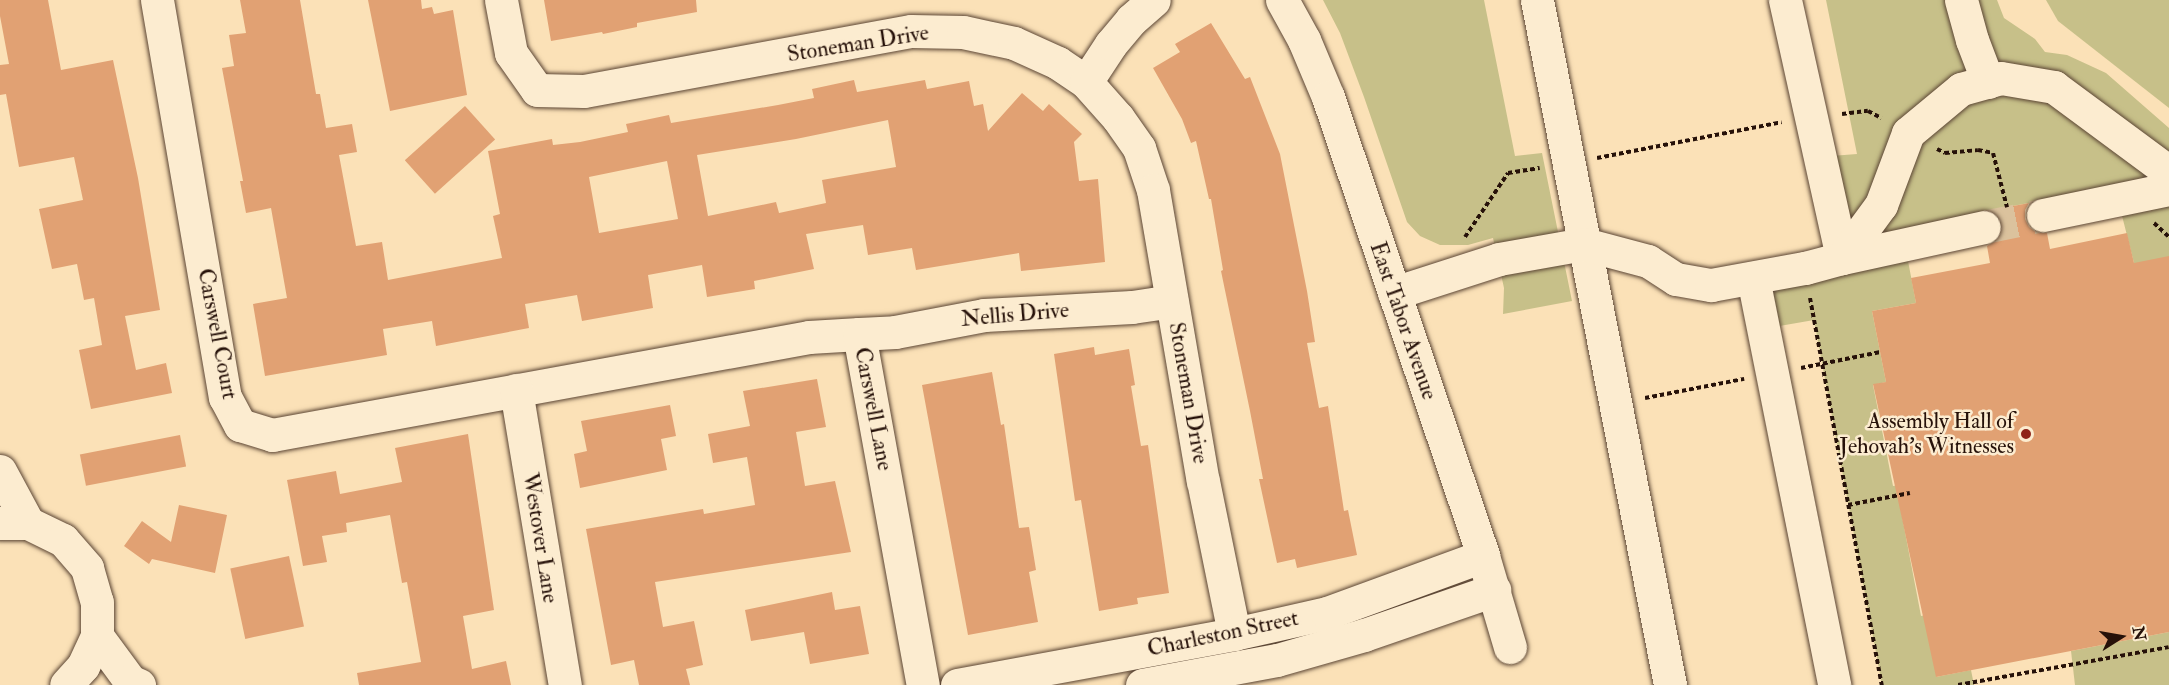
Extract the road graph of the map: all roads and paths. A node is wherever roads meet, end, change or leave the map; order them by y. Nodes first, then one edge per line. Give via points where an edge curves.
1 (157, 0) edge
2 (501, 0) edge
3 (1154, 0) edge
4 (1282, 0) edge
5 (1537, 0) edge
6 (1785, 0) edge
7 (1961, 0) edge
8 (1086, 82) junction
9 (1988, 82) junction
10 (1810, 117) junction
11 (1908, 132) junction
12 (1569, 164) junction
13 (2169, 172) edge
14 (2169, 189) edge
15 (2043, 214) tunnel mouth
16 (1995, 217) joint
17 (1461, 243) dead end
18 (1584, 244) junction
19 (1842, 258) junction
20 (1753, 278) junction
21 (1808, 286) dead end
22 (1394, 293) junction
23 (1172, 301) junction
24 (859, 334) junction
25 (516, 390) junction
26 (0, 471) edge
27 (1910, 493) dead end
28 (1848, 506) junction
29 (14, 523) edge
30 (1483, 556) junction
31 (1494, 590) junction
32 (1234, 634) junction
33 (97, 636) junction
34 (1510, 647) dead end
35 (2169, 647) edge
36 (66, 685) edge
37 (139, 685) edge
38 (565, 685) edge
39 (923, 685) edge
40 (957, 685) edge
41 (1142, 685) edge
42 (1670, 685) edge
43 (1834, 685) edge
44 (1882, 685) edge
45 (1958, 685) edge

1 - 25 street, Carswell Court via 225,397 240,425 272,435
2 - 8 street, Stoneman Drive via 511,53 537,90 584,92 911,32 963,32 1014,43 1058,63
3 - 8 street via 1111,44
4 - 22 street, East Tabor Avenue via 1328,97
5 - 12 street
6 - 10 street
7 - 9 street
8 - 23 street, Stoneman Drive via 1139,148 1153,190
9 - 11 street via 1961,89
9 - 13 street via 2001,78 2054,87
10 - 11 path via 1868,111
10 - 12 path
10 - 19 street
11 - 16 path via 1945,153 1993,153
11 - 19 street via 1881,205
12 - 17 path via 1508,174
12 - 18 street
14 - 15 street
16 - 19 street
18 - 20 street via 1648,261 1676,279 1712,285
18 - 22 street via 1499,259
18 - 42 street
19 - 20 street
20 - 43 street
21 - 28 path
22 - 30 street, East Tabor Avenue
23 - 24 street, Nellis Drive via 984,315 895,332
23 - 32 street, Stoneman Drive
24 - 25 street, Carswell Lane via 809,337
24 - 39 street, Carswell Lane
25 - 38 street, Westover Lane
26 - 29 street
27 - 28 path
28 - 44 path
29 - 33 street via 63,540 87,568 97,602
30 - 31 street, East Tabor Avenue
30 - 32 street, Charleston Street via 1327,613
31 - 34 street, East Tabor Avenue
31 - 41 street, Charleston Street via 1277,660
32 - 40 street, Charleston Street
33 - 36 street via 83,666
33 - 37 street via 130,681
35 - 45 path

